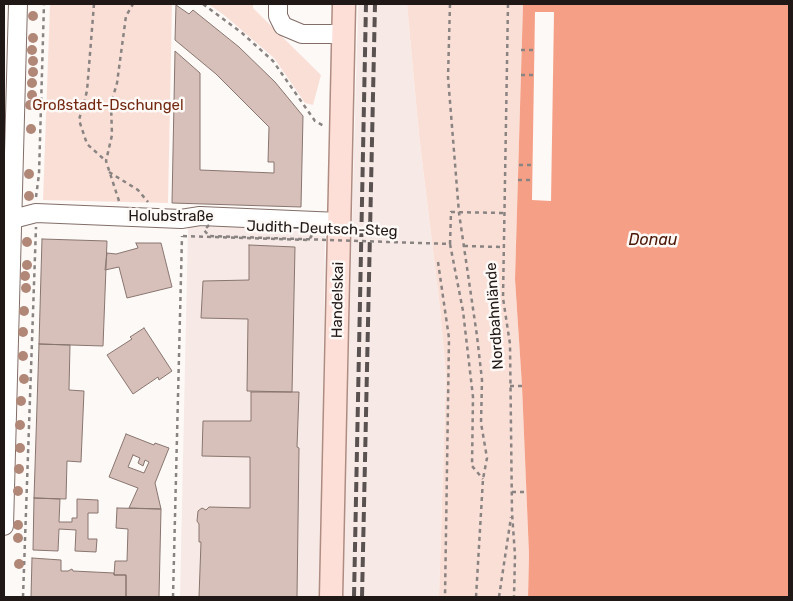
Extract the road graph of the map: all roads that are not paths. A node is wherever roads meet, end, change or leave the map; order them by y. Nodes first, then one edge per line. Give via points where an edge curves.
1 (18, 4) edge
2 (278, 4) edge
3 (344, 4) edge
4 (344, 34) junction
5 (8, 219) edge
6 (339, 222) junction
7 (4, 526) edge
8 (331, 597) edge

1 - 5 street
2 - 4 street via 278,16 283,26 302,34
3 - 4 main road, Handelskai
4 - 6 main road, Handelskai
5 - 6 street, Holubstraße via 36,213
5 - 7 street
6 - 8 main road, Handelskai

